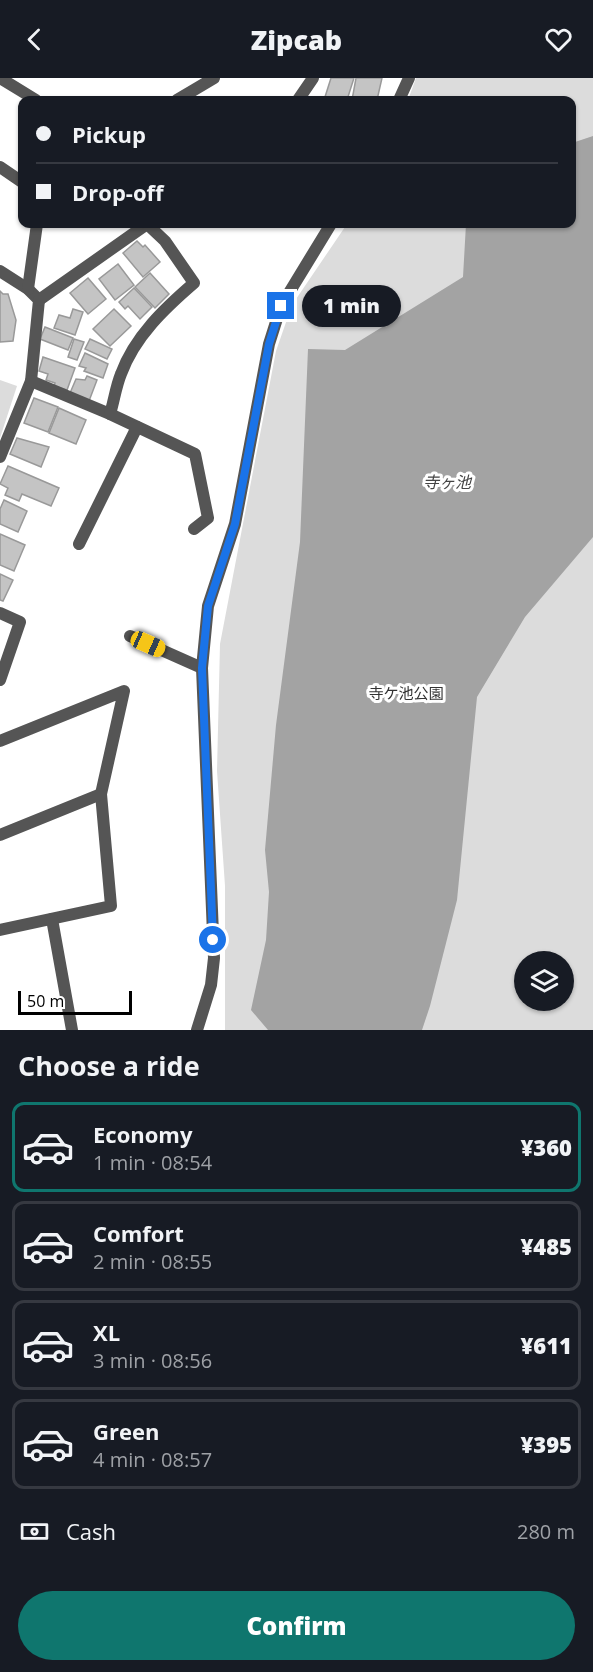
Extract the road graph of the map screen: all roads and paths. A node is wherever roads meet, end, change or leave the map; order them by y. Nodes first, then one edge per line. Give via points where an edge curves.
1 (0, 78) edge
2 (214, 78) edge
3 (313, 78) edge
4 (409, 78) edge
5 (29, 96) edge
6 (184, 96) edge
7 (301, 96) edge
8 (401, 96) edge
9 (0, 167) edge
10 (18, 179) edge
11 (36, 228) edge
12 (141, 228) edge
13 (151, 228) edge
14 (329, 228) edge
15 (0, 271) edge
16 (28, 288) junction
17 (39, 300) junction
18 (31, 381) junction
19 (110, 414) junction
20 (137, 427) junction
21 (0, 457) edge
22 (194, 529) dead end
23 (79, 544) dead end
24 (0, 613) edge
25 (130, 636) dead end
26 (202, 668) junction
27 (0, 680) edge
28 (0, 741) edge
29 (101, 794) junction
30 (0, 835) edge
31 (52, 919) junction
32 (0, 930) edge
33 (72, 1030) edge
34 (196, 1030) edge

1 - 5 street
2 - 6 street
3 - 7 street
4 - 8 street
9 - 10 street
11 - 16 street
12 - 17 street
13 - 19 street via 194,283 160,313 139,341 121,373
14 - 26 street via 281,306 269,344 235,524 208,606
15 - 16 street
16 - 17 street
17 - 18 street
18 - 19 street
18 - 21 street
19 - 20 street
20 - 22 street via 195,454 208,518
20 - 23 street
24 - 27 street via 20,622
25 - 26 street
26 - 34 street via 214,958 211,984
28 - 29 street via 124,691
29 - 30 street
29 - 31 street via 111,906
31 - 32 street
31 - 33 street

